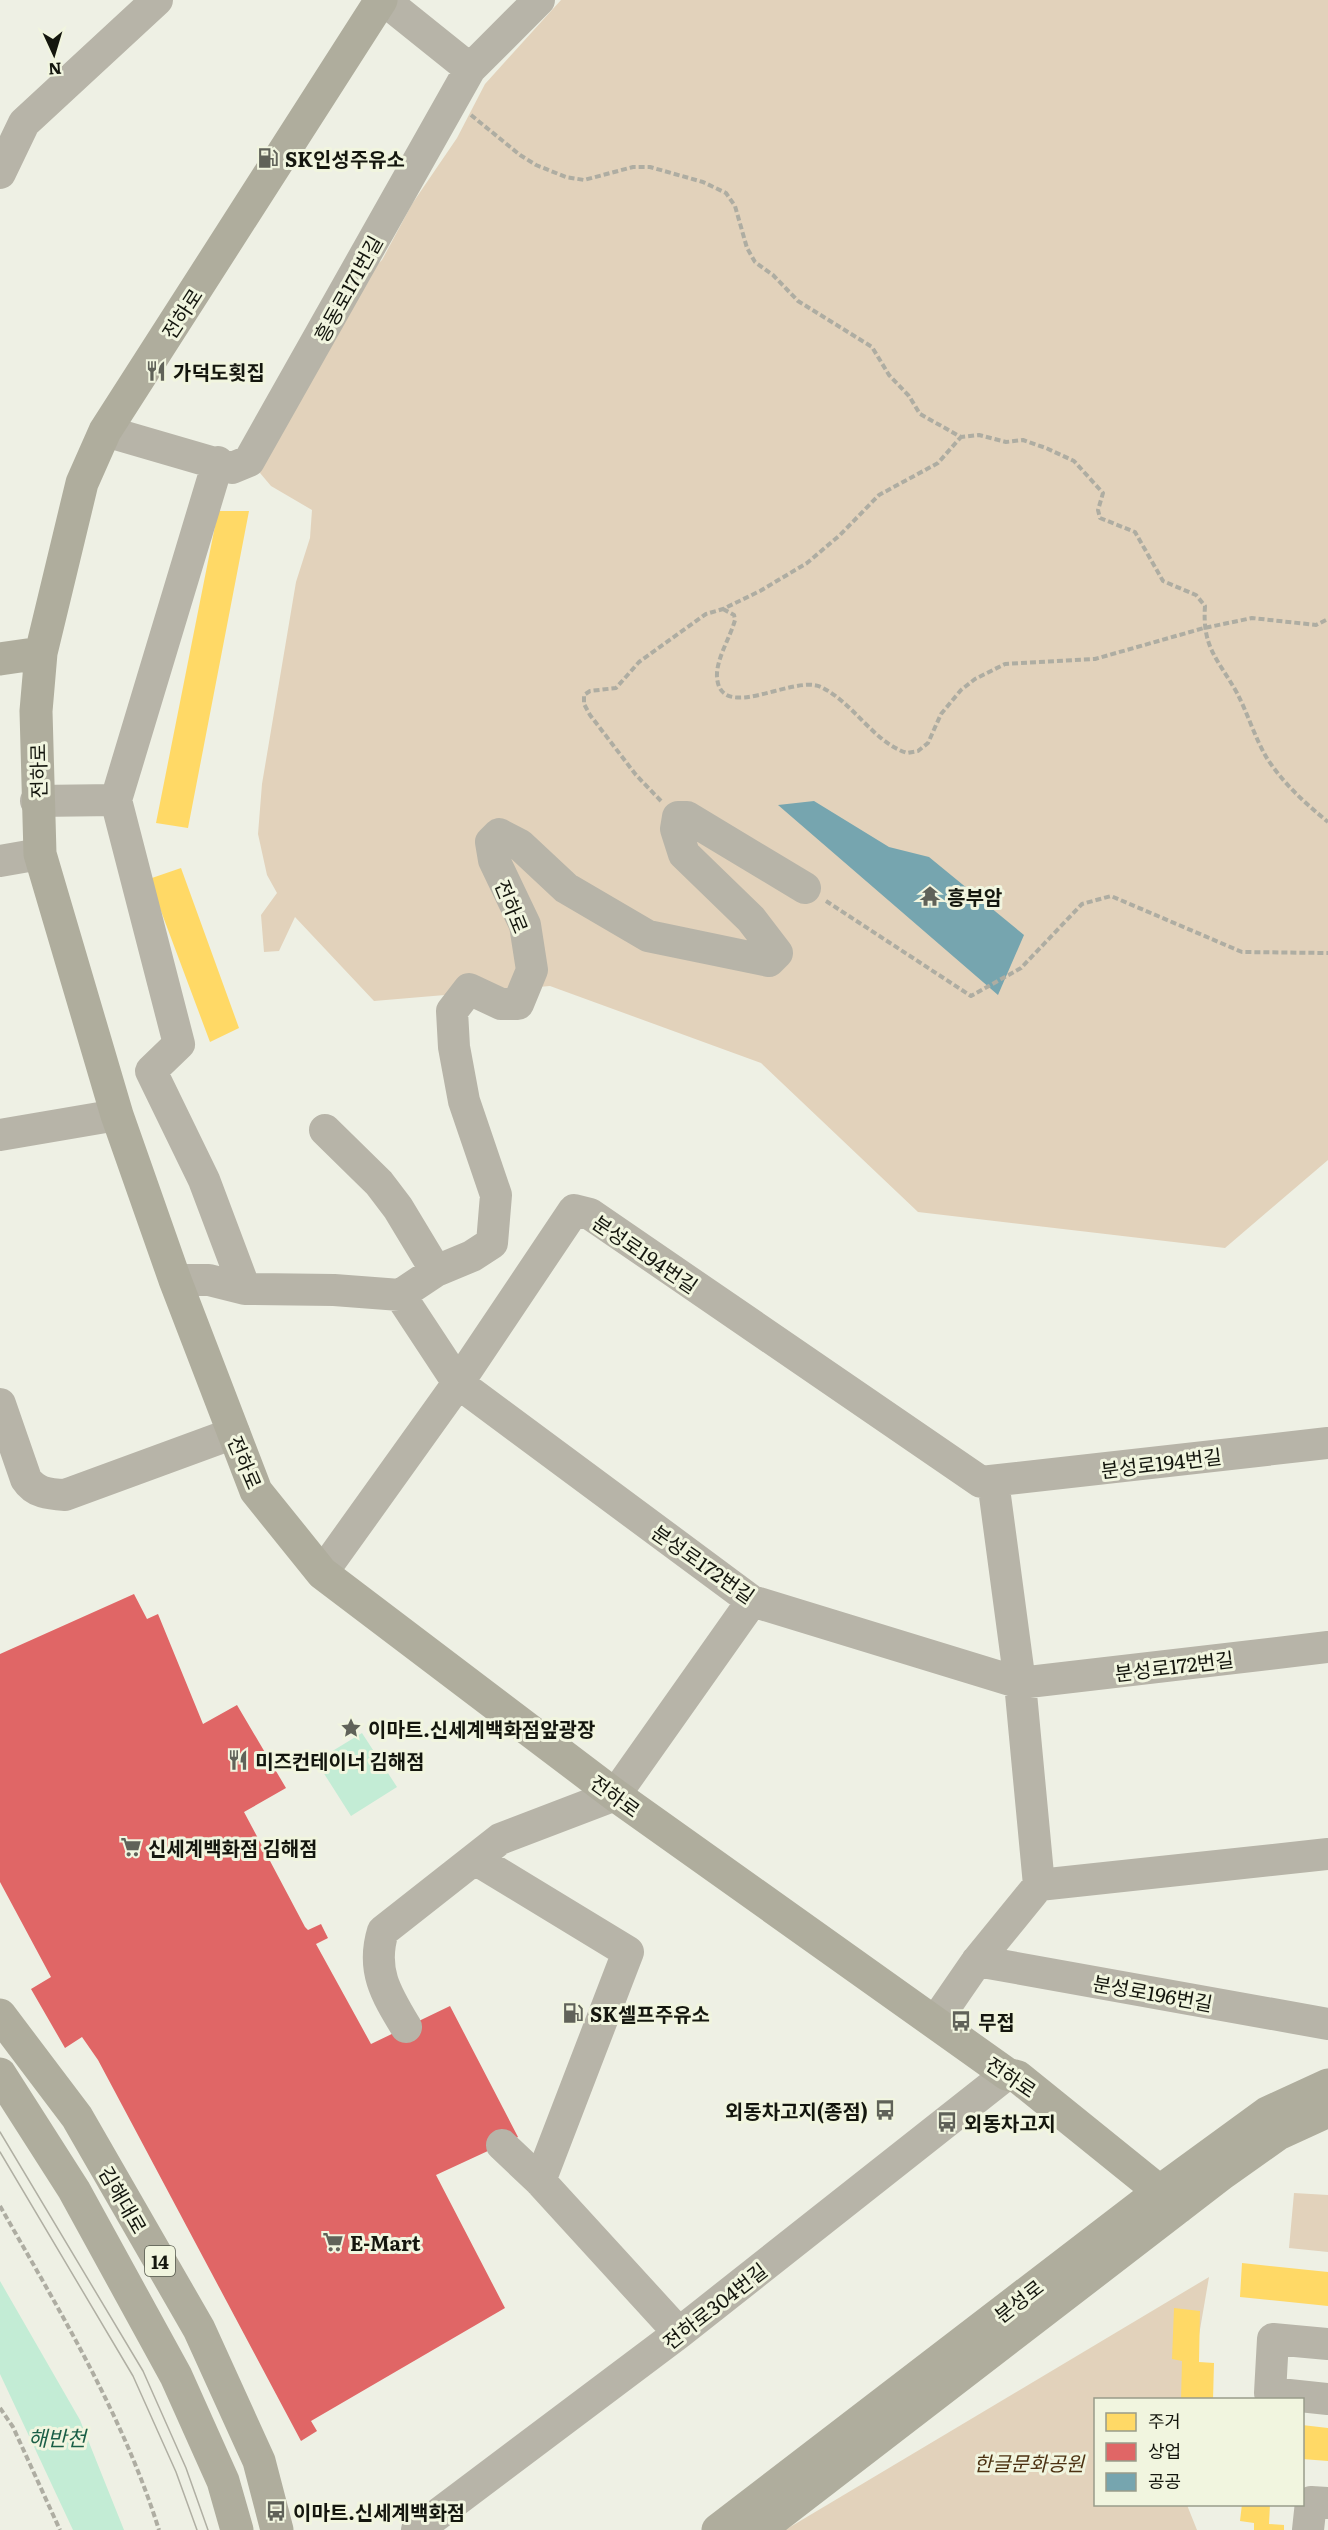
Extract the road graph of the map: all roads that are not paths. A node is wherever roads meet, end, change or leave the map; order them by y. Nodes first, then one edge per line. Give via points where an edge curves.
1 (157, 0) edge
2 (383, 0) edge
3 (539, 0) edge
4 (467, 75) junction
5 (0, 173) edge
6 (105, 431) junction
7 (218, 462) junction
8 (41, 653) junction
9 (0, 659) edge
10 (116, 800) junction
11 (36, 801) junction
12 (40, 854) junction
13 (0, 861) edge
14 (806, 888) road end
15 (117, 1115) junction
16 (325, 1130) dead end
17 (0, 1135) edge
18 (436, 1271) junction
19 (175, 1280) junction
20 (245, 1289) junction
21 (400, 1295) junction
22 (458, 1383) junction
23 (0, 1404) edge
24 (234, 1433) junction
25 (1328, 1443) edge
26 (993, 1481) junction
27 (322, 1573) junction
28 (752, 1601) junction
29 (1328, 1647) edge
30 (1020, 1683) junction
31 (615, 1795) junction
32 (1328, 1854) edge
33 (475, 1859) junction
34 (1039, 1886) junction
35 (977, 1961) junction
36 (0, 2015) edge
37 (935, 2022) junction
38 (1328, 2024) edge
39 (406, 2027) dead end
40 (0, 2074) edge
41 (1007, 2074) junction
42 (1328, 2085) edge
43 (1328, 2111) edge
44 (502, 2145) dead end
45 (540, 2181) junction
46 (1169, 2199) junction
47 (679, 2333) junction
48 (1328, 2344) edge
49 (1328, 2399) edge
50 (1328, 2503) edge
51 (237, 2530) edge
52 (277, 2530) edge
53 (417, 2530) edge
54 (718, 2530) edge
55 (759, 2530) edge
56 (1308, 2530) edge

1 - 5 street via 24,123
2 - 4 street
2 - 6 main road, 전하로
3 - 4 street, 흥동로171번길
4 - 7 street, 흥동로171번길 via 249,461 232,468
6 - 7 street, 흥동로171번길
6 - 8 main road, 전하로 via 82,483
7 - 10 street
8 - 9 main road
8 - 11 main road, 전하로 via 36,711
10 - 11 street
10 - 20 street via 179,1044 151,1071 204,1180
11 - 12 main road, 전하로
12 - 13 street
12 - 15 main road, 전하로
14 - 18 street, 전하로 via 687,817 678,817 676,829 684,854 751,919 777,953 769,961 648,936 566,888 520,845 499,834 491,842 494,860 525,925 532,970 518,1004 501,1004 469,989 452,1011 464,1101 496,1195 492,1243
15 - 17 street
15 - 19 main road, 전하로
16 - 18 street via 399,1208
18 - 21 street, 전하로
19 - 20 street via 210,1280
19 - 24 main road, 전하로
20 - 21 street
21 - 22 street
22 - 26 street, 분성로194번길 via 573,1210 590,1214 981,1482
22 - 27 street, 분성로194번길
22 - 28 street, 분성로172번길
23 - 24 street via 26,1479 31,1487 53,1494 65,1495
24 - 27 main road, 전하로 via 256,1491
25 - 26 street, 분성로194번길
26 - 30 street
27 - 31 main road, 전하로
28 - 30 street, 분성로172번길
28 - 31 street
29 - 30 street, 분성로172번길
30 - 34 street
31 - 33 street via 500,1839
31 - 37 main road, 전하로
32 - 34 street
33 - 39 street via 383,1931 377,1951 380,1976
33 - 45 street via 628,1952
34 - 35 street
35 - 37 street
35 - 38 street, 분성로196번길
36 - 52 main road, 김해대로 / 14 via 76,2117 199,2329 259,2461
37 - 41 main road, 전하로
40 - 51 main road, 김해대로 via 74,2190 176,2376 222,2481
41 - 46 main road, 전하로 via 1018,2077
41 - 47 street, 전하로304번길
42 - 46 main road, 분성로 via 1267,2113
43 - 46 main road, 분성로 via 1278,2134
44 - 45 street
45 - 47 street
46 - 54 main road, 분성로
46 - 55 main road, 분성로
47 - 53 street, 전하로304번길
48 - 49 street via 1273,2339 1270,2393
50 - 56 street via 1311,2502

